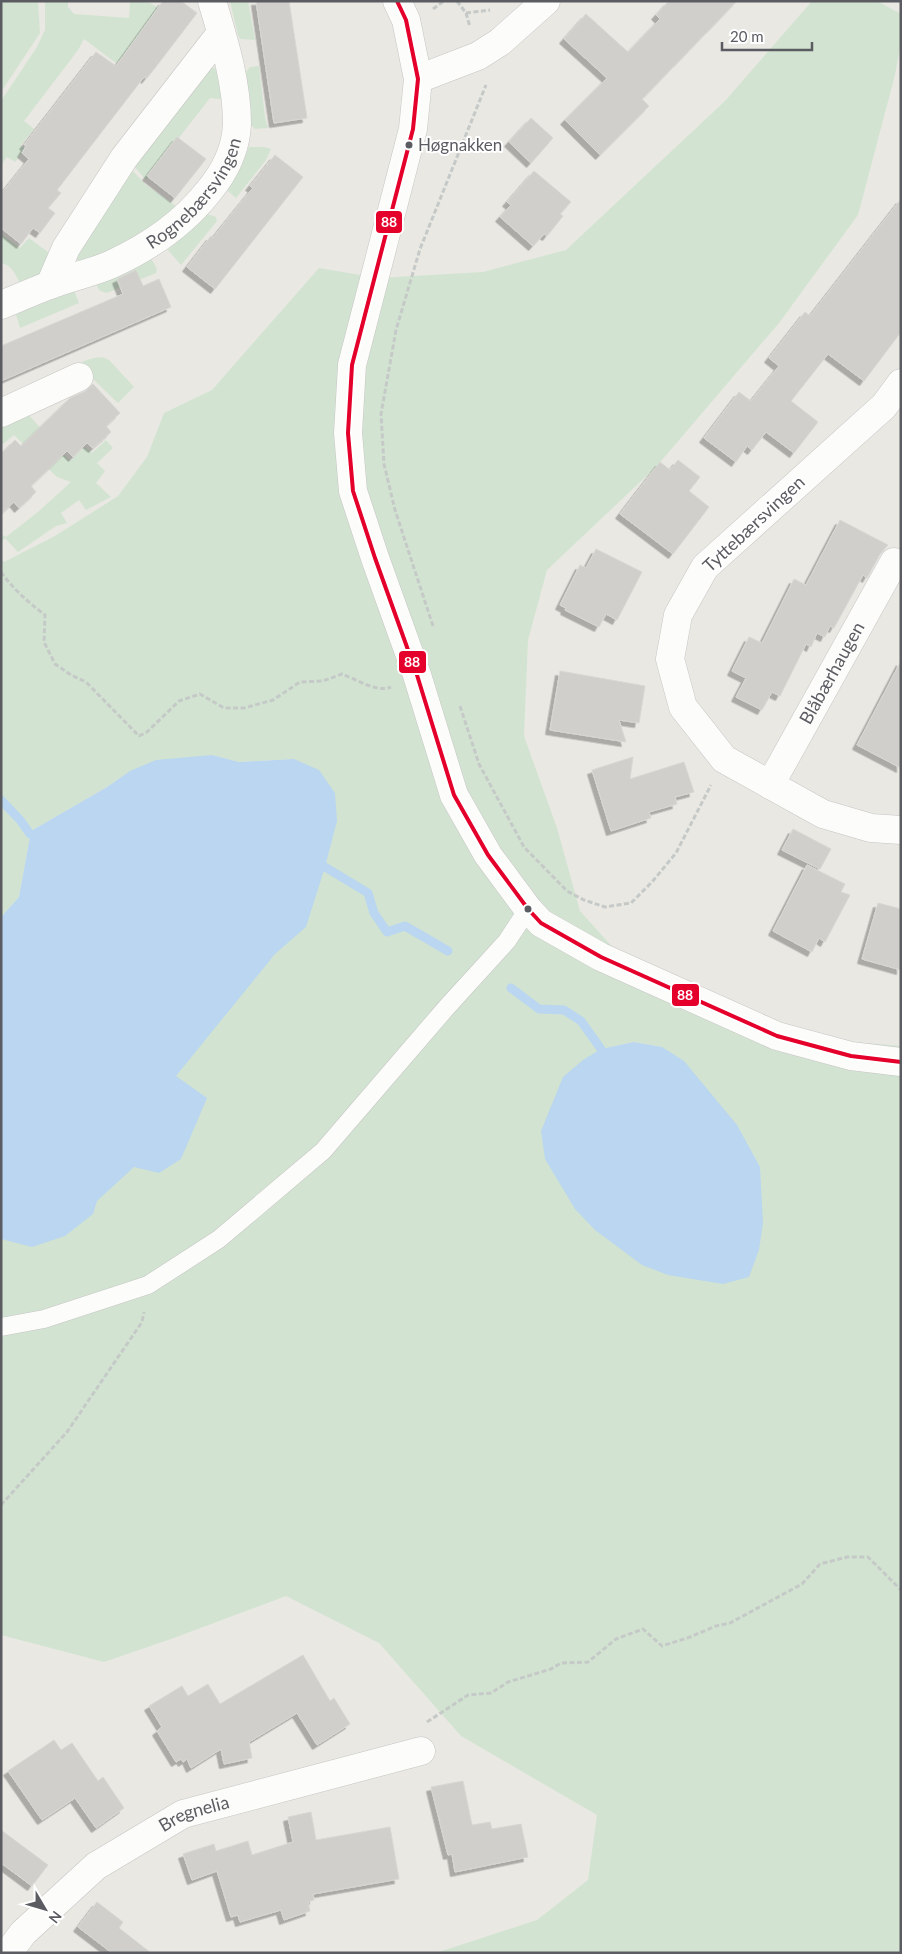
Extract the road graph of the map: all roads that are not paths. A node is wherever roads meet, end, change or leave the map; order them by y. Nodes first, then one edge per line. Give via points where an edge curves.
1 (212, 1) edge
2 (398, 1) edge
3 (546, 1) edge
4 (221, 33) junction
5 (418, 79) junction
6 (50, 285) junction
7 (1, 305) edge
8 (79, 377) dead end
9 (901, 383) edge
10 (1, 413) edge
11 (894, 562) dead end
12 (770, 785) junction
13 (901, 830) edge
14 (528, 909) junction
15 (901, 1062) edge
16 (1, 1327) edge
17 (421, 1751) road end
18 (8, 1953) edge

1 - 4 street, Rognebærsvingen
2 - 5 street via 406,20
3 - 5 street via 500,42 478,56
4 - 6 street via 124,158 66,248
4 - 6 street, Rognebærsvingen via 234,84 237,125 233,150 220,177 196,207 171,230 110,264
5 - 14 street via 413,129 352,365 348,433 353,491 417,675 454,795 488,855
6 - 7 street, Rognebærsvingen
8 - 10 street
9 - 12 street, Tyttebærsvingen via 884,406 704,567 678,615 670,659 683,707 724,759
11 - 12 street, Blåbærhaugen
12 - 13 street, Tyttebærsvingen via 823,814 871,828
14 - 15 street via 541,923 600,957 777,1036 851,1056
14 - 16 lane via 507,941 323,1152 220,1239 148,1285 44,1318
17 - 18 street, Bregnelia via 183,1814 96,1866 23,1933

